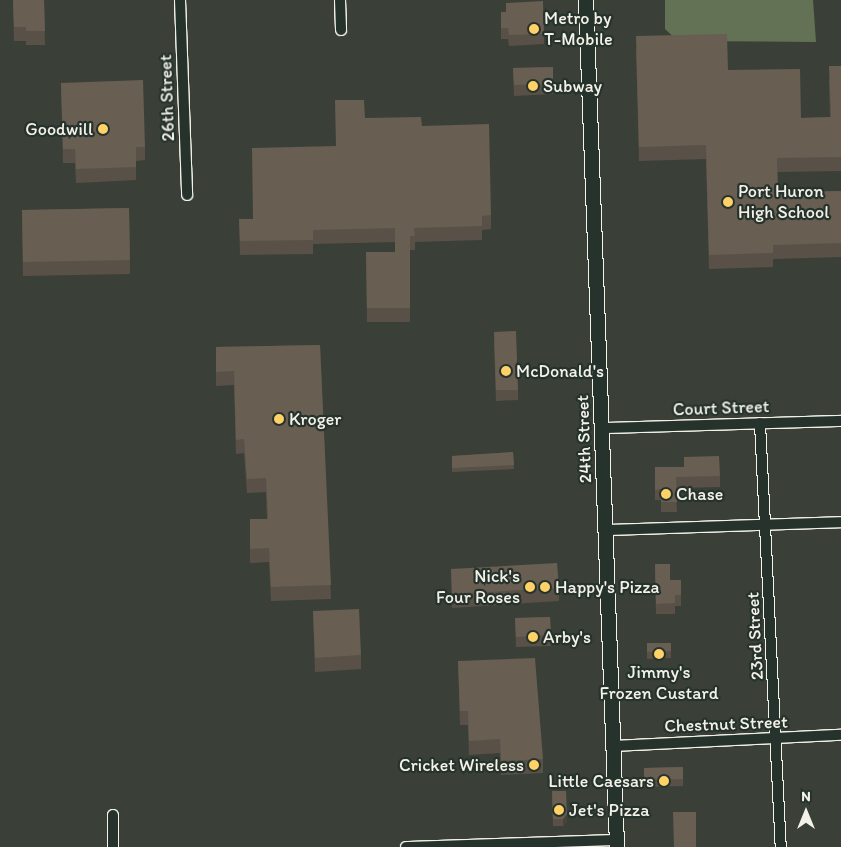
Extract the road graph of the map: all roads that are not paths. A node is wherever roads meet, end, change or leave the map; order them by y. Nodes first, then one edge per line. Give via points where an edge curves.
1 (180, 0) edge
2 (340, 0) edge
3 (586, 0) edge
4 (342, 30) dead end
5 (187, 195) dead end
6 (841, 421) edge
7 (760, 423) junction
8 (603, 428) junction
9 (841, 522) edge
10 (765, 524) junction
11 (606, 530) junction
12 (841, 735) edge
13 (776, 738) junction
14 (613, 746) junction
15 (113, 815) dead end
16 (617, 844) edge
17 (113, 847) edge
18 (406, 847) edge
19 (781, 847) edge

1 - 5 street, 26th Street
2 - 4 street
3 - 8 street, 24th Street
6 - 7 street, Court Street
7 - 8 street, Court Street
7 - 10 street, 23rd Street
8 - 11 street, 24th Street
9 - 10 street
10 - 11 street
10 - 13 street, 23rd Street
11 - 14 street, 24th Street
12 - 13 street, Chestnut Street
13 - 14 street, Chestnut Street
13 - 19 street, 23rd Street
14 - 16 street, 24th Street
15 - 17 street
16 - 18 street

